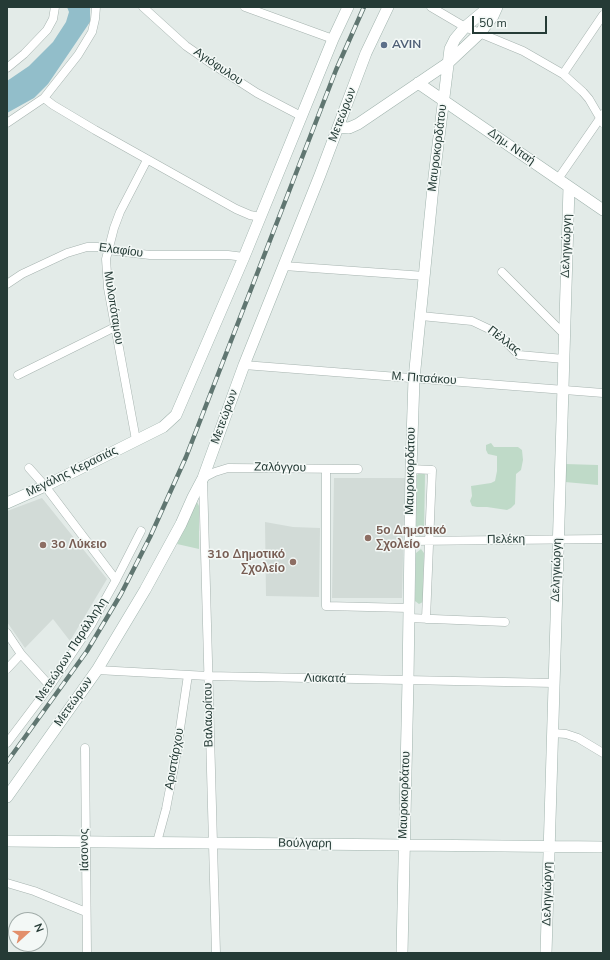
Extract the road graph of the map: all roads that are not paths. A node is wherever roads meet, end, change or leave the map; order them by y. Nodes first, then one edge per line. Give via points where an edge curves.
1 (55, 7) edge
2 (96, 7) edge
3 (143, 7) edge
4 (246, 7) edge
5 (348, 7) edge
6 (388, 7) edge
7 (431, 7) edge
8 (489, 7) edge
9 (497, 7) edge
10 (603, 15) edge
11 (465, 26) junction
12 (480, 33) junction
13 (333, 39) junction
14 (448, 63) junction
15 (7, 68) edge
16 (563, 74) junction
17 (418, 83) junction
18 (44, 98) junction
19 (443, 101) junction
20 (301, 116) junction
21 (602, 118) edge
22 (7, 123) edge
23 (338, 127) junction
24 (147, 160) junction
25 (558, 179) junction
26 (569, 187) junction
27 (603, 210) edge
28 (260, 217) junction
29 (108, 250) junction
30 (244, 257) junction
31 (284, 266) junction
32 (502, 272) dead end
33 (425, 276) junction
34 (7, 284) edge
35 (421, 316) junction
36 (115, 327) junction
37 (564, 335) junction
38 (564, 359) junction
39 (244, 365) junction
40 (18, 375) dead end
41 (414, 379) junction
42 (563, 390) junction
43 (603, 393) edge
44 (136, 440) junction
45 (29, 468) dead end
46 (326, 469) junction
47 (358, 469) dead end
48 (411, 469) junction
49 (203, 478) junction
50 (45, 486) junction
51 (7, 503) edge
52 (141, 531) dead end
53 (603, 539) edge
54 (558, 540) junction
55 (410, 541) junction
56 (430, 541) junction
57 (116, 580) junction
58 (409, 613) junction
59 (426, 619) junction
60 (505, 622) dead end
61 (7, 633) edge
62 (21, 654) junction
63 (7, 669) edge
64 (97, 670) junction
65 (188, 675) junction
66 (208, 676) junction
67 (408, 680) junction
68 (554, 683) junction
69 (50, 686) junction
70 (552, 733) junction
71 (7, 743) edge
72 (85, 748) dead end
73 (603, 753) edge
74 (24, 772) junction
75 (7, 786) edge
76 (7, 798) edge
77 (7, 841) edge
78 (85, 842) junction
79 (157, 842) junction
80 (213, 843) junction
81 (404, 845) junction
82 (549, 847) junction
83 (603, 847) edge
84 (7, 883) edge
85 (86, 912) junction
86 (87, 953) edge
87 (216, 953) edge
88 (402, 953) edge
89 (546, 953) edge

1 - 15 street via 47,30
2 - 18 street via 92,32 88,40
3 - 20 street, Αγιόφυλου via 186,46 212,64 257,93
4 - 13 street
5 - 13 street, Μεγάλης Κερασιάς
6 - 23 street, Μετεώρων via 366,53
7 - 11 street
8 - 11 street, Μαυροκορδάτου
9 - 12 street
10 - 16 street
11 - 12 street
11 - 14 street, Μαυροκορδάτου via 450,49
12 - 14 street
12 - 16 street via 523,51
13 - 20 street, Μεγάλης Κερασιάς
14 - 17 street
14 - 19 street, Μαυροκορδάτου
16 - 21 street via 583,92
17 - 19 street, Δημ. Νταή
17 - 23 street via 358,124 349,128
18 - 22 street
18 - 24 street
19 - 25 street, Δημ. Νταή
19 - 33 street, Μαυροκορδάτου
20 - 28 street, Μεγάλης Κερασιάς
21 - 25 street
23 - 31 street, Μετεώρων
24 - 28 street via 236,209
24 - 29 street, Μυλοπόταμου via 120,212
25 - 26 street, Δημ. Νταή
26 - 27 street, Δημ. Νταή
26 - 37 street, Δεληγιώργη
28 - 30 street, Μεγάλης Κερασιάς
29 - 30 street, Ελαφίου via 150,255
29 - 34 street, Ελαφίου via 87,247 67,253
29 - 36 street, Μυλοπόταμου via 106,271
30 - 44 street, Μεγάλης Κερασιάς via 176,415 167,424
31 - 33 street
31 - 39 street, Μετεώρων
32 - 37 street
33 - 35 street, Μαυροκορδάτου
35 - 38 street, Πέλλας via 472,321 501,337 519,355
35 - 41 street, Μαυροκορδάτου
36 - 40 street
36 - 44 street, Μυλοπόταμου
37 - 38 street, Δεληγιώργη
38 - 42 street, Δεληγιώργη
39 - 41 street, Μ. Πιτσάκου
39 - 49 street, Μετεώρων
41 - 42 street, Μ. Πιτσάκου
41 - 48 street, Μαυροκορδάτου
42 - 43 street, Μ. Πιτσάκου
42 - 54 street, Δεληγιώργη
44 - 50 street, Μεγάλης Κερασιάς
45 - 50 street
46 - 47 street, Ζαλόγγου
46 - 49 street, Ζαλόγγου via 228,468
46 - 58 street via 326,606
48 - 55 street, Μαυροκορδάτου
48 - 56 street via 432,470
49 - 64 street, Μετεώρων via 157,570
49 - 66 street, Βαλαωρίτου
50 - 51 street, Μεγάλης Κερασιάς
50 - 57 street
52 - 57 street, Μετεώρων Παράλληλη
53 - 54 street, Πελέκη
54 - 56 street, Πελέκη
54 - 68 street, Δεληγιώργη
55 - 56 street, Πελέκη
55 - 58 street, Μαυροκορδάτου
56 - 59 street
57 - 69 street, Μετεώρων Παράλληλη via 91,625
58 - 59 street
58 - 67 street, Μαυροκορδάτου
59 - 60 street
61 - 62 street
62 - 63 street
62 - 69 street
64 - 65 street, Λιακατά
64 - 74 street, Μετεώρων
65 - 66 street, Λιακατά
65 - 79 street, Αριστάρχου via 175,762
66 - 67 street, Λιακατά
66 - 80 street, Βαλαωρίτου
67 - 68 street, Λιακατά
67 - 81 street, Μαυροκορδάτου
68 - 70 street, Δεληγιώργη
69 - 71 street, Μετεώρων Παράλληλη
70 - 73 street via 578,738
70 - 82 street, Δεληγιώργη
72 - 78 street, Ιάσονος
74 - 75 street
74 - 76 street, Μετεώρων
77 - 78 street, Βούλγαρη
78 - 79 street, Βούλγαρη
78 - 85 street, Ιάσονος
79 - 80 street, Βούλγαρη
80 - 81 street, Βούλγαρη
80 - 87 street, Βαλαωρίτου
81 - 82 street, Βούλγαρη
81 - 88 street, Μαυροκορδάτου
82 - 83 street, Βούλγαρη
82 - 89 street, Δεληγιώργη
84 - 85 street
85 - 86 street, Ιάσονος

